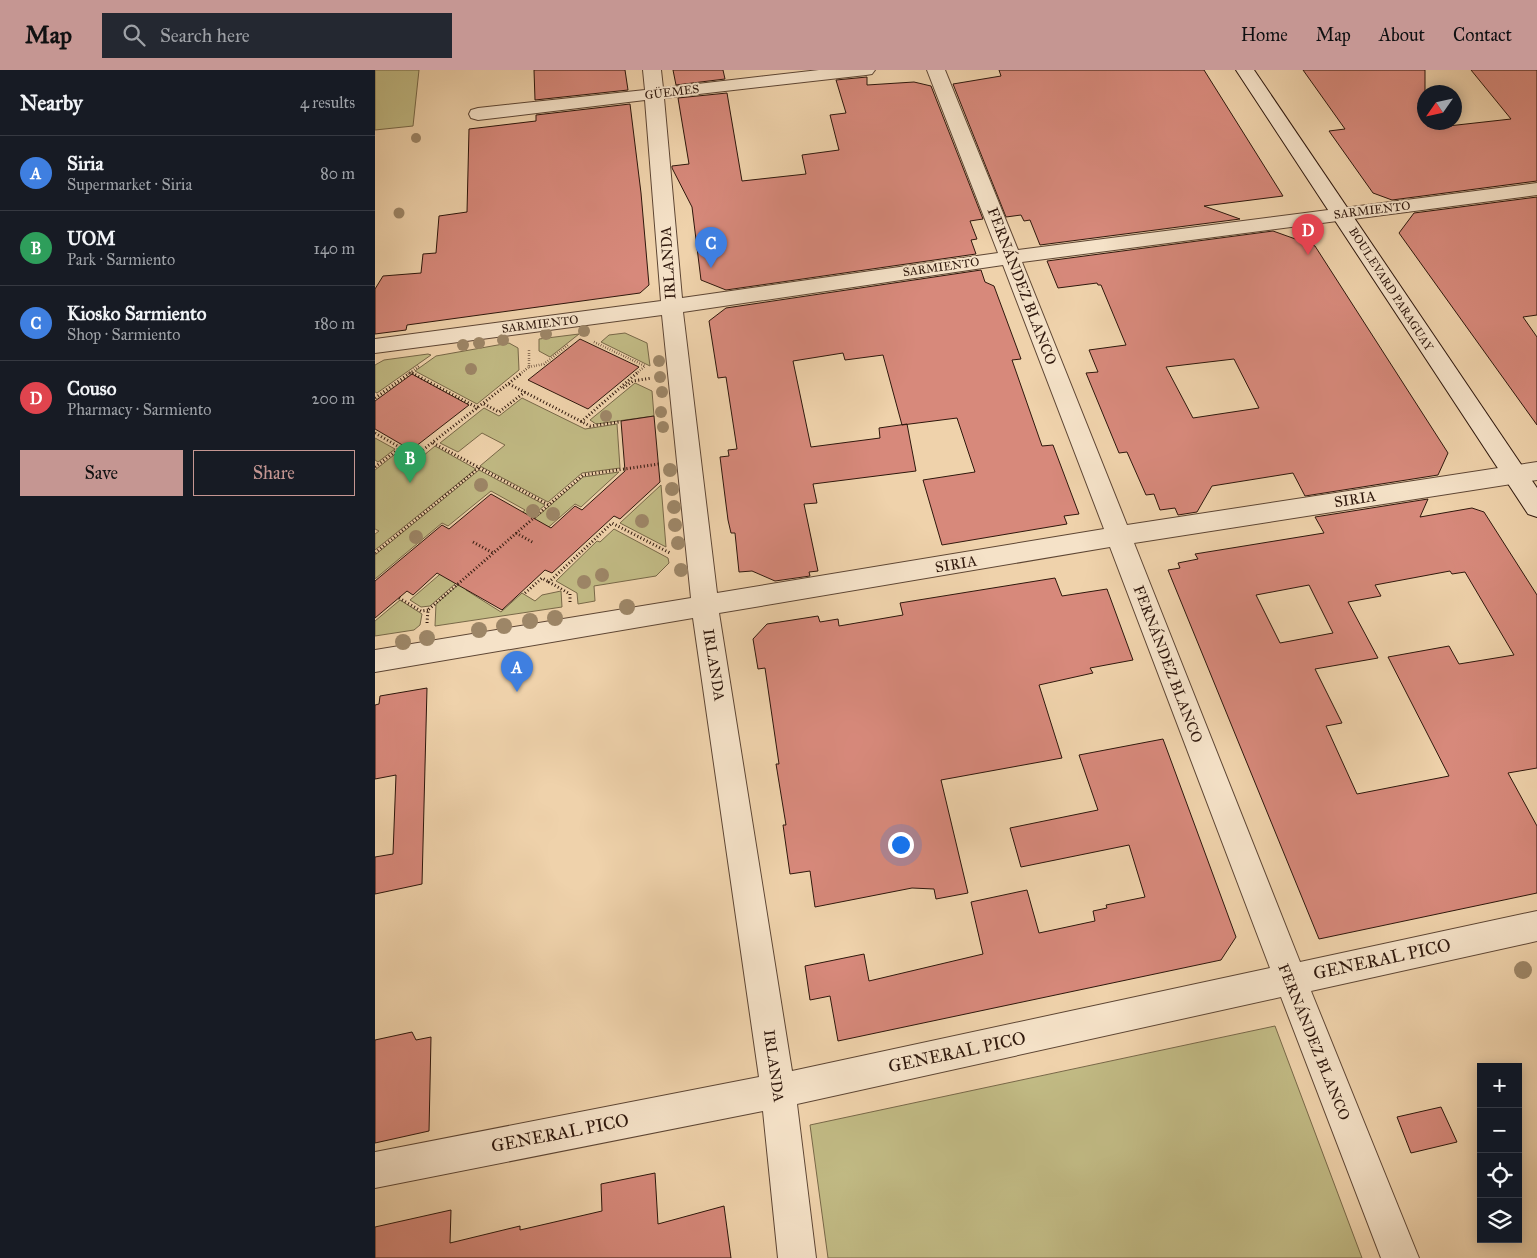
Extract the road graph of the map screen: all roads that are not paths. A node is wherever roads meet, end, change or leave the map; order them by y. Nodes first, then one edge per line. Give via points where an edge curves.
1 (652, 70) edge
2 (866, 70) edge
3 (936, 70) edge
4 (1245, 70) edge
5 (655, 94) junction
6 (478, 114) dead end
7 (1537, 189) edge
8 (1341, 214) junction
9 (1011, 257) junction
10 (671, 306) junction
11 (375, 346) edge
12 (1526, 473) edge
13 (1537, 508) edge
14 (1119, 536) junction
15 (705, 607) junction
16 (375, 661) edge
17 (1537, 926) edge
18 (1289, 979) junction
19 (778, 1091) junction
20 (375, 1170) edge
21 (797, 1258) edge
22 (1400, 1258) edge

1 - 5 street, IRLANDA
2 - 5 street, GÜEMES
3 - 9 street, FERNÁNDEZ BLANCO
4 - 8 street, BOULEVARD PARAGUAY
5 - 6 street, GÜEMES
5 - 10 street, IRLANDA
7 - 8 street, SARMIENTO
8 - 9 street, SARMIENTO
8 - 12 street, BOULEVARD PARAGUAY
9 - 10 street, SARMIENTO
9 - 14 street, FERNÁNDEZ BLANCO
10 - 11 street, SARMIENTO
10 - 15 street, IRLANDA
12 - 13 street, BOULEVARD PARAGUAY
12 - 14 street, SIRIA
14 - 15 street, SIRIA
14 - 18 street, FERNÁNDEZ BLANCO
15 - 16 street, SIRIA
15 - 19 street, IRLANDA
17 - 18 street, GENERAL PICO
18 - 19 street, GENERAL PICO
18 - 22 street, FERNÁNDEZ BLANCO
19 - 20 street, GENERAL PICO
19 - 21 street, IRLANDA

